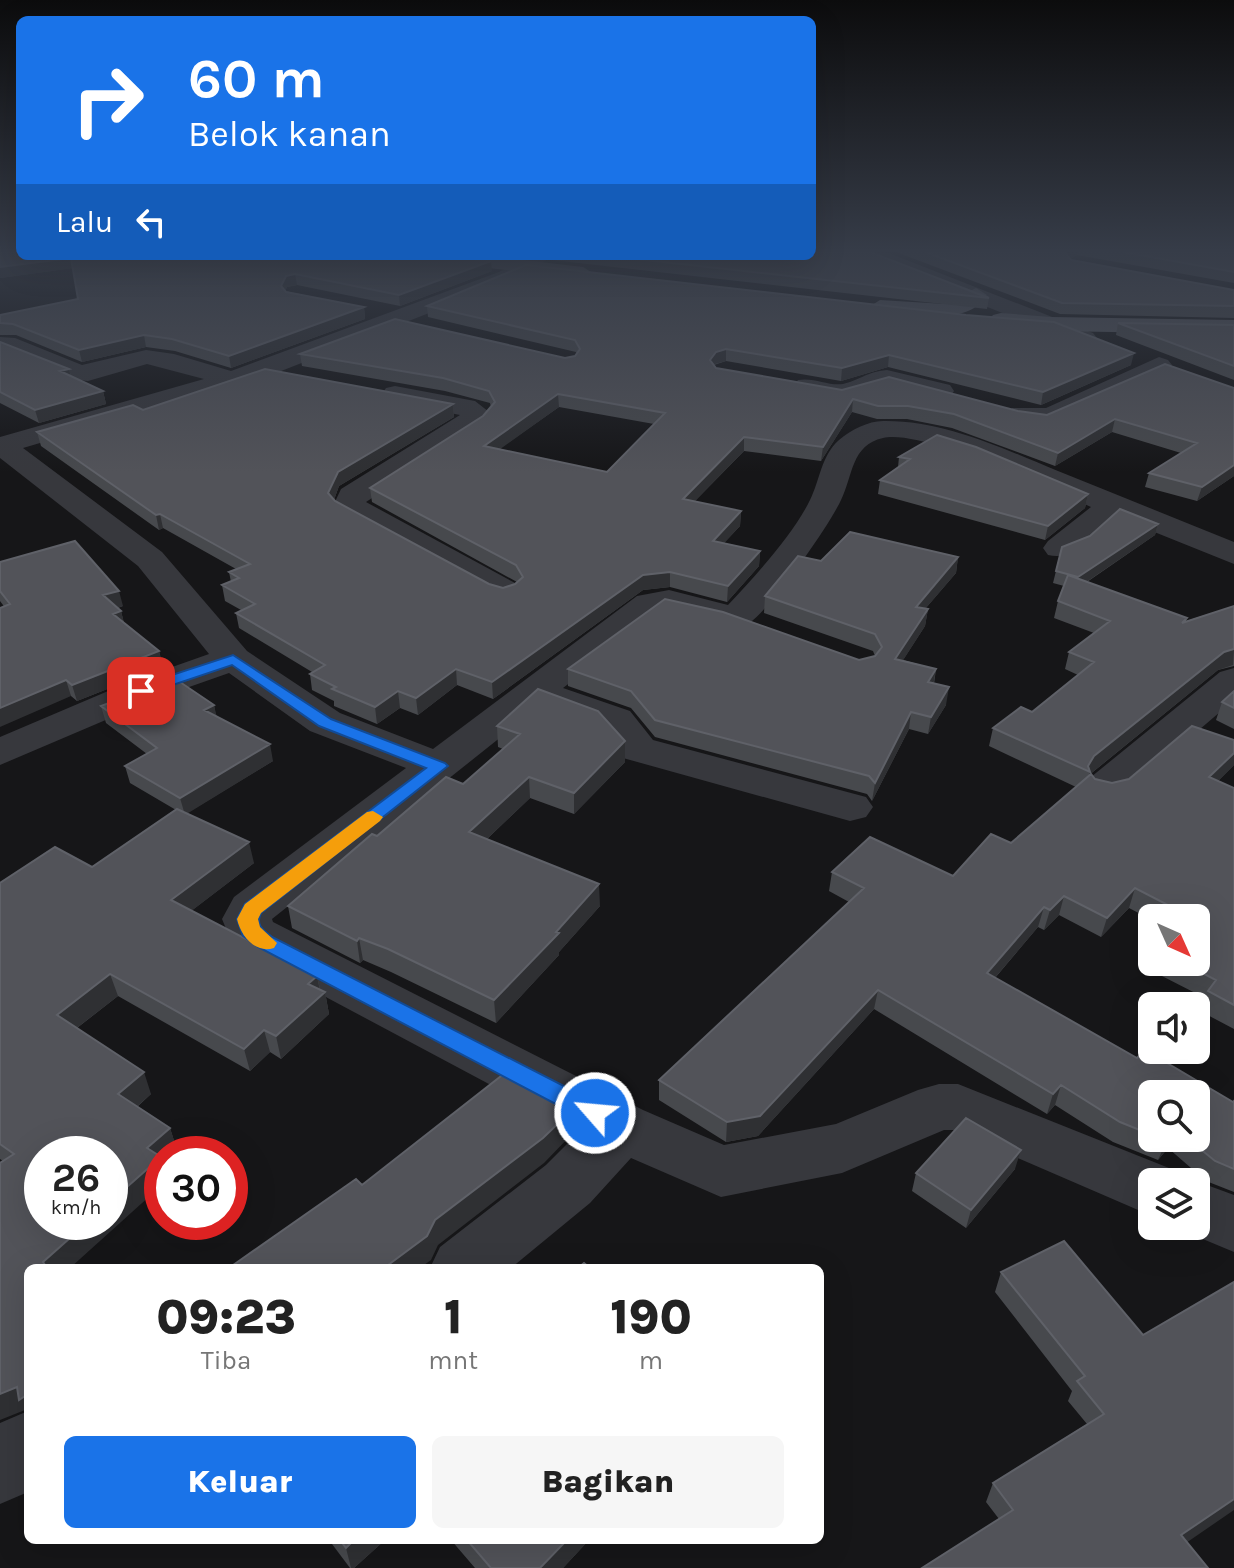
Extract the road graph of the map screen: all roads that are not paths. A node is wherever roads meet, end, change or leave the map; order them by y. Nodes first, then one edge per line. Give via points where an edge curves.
1 (376, 325) edge
2 (424, 325) edge
3 (1054, 325) edge
4 (1123, 325) edge
5 (1234, 327) edge
6 (437, 329) edge
7 (6, 343) edge
8 (1159, 365) junction
9 (262, 370) junction
10 (1184, 374) edge
11 (231, 379) junction
12 (315, 381) edge
13 (783, 382) edge
14 (371, 390) edge
15 (971, 400) edge
16 (999, 408) edge
17 (0, 446) edge
18 (1114, 504) junction
19 (1060, 548) edge
20 (1234, 554) edge
21 (503, 590) edge
22 (233, 659) junction
23 (1234, 680) edge
24 (533, 690) junction
25 (1181, 724) junction
26 (1221, 741) edge
27 (0, 752) edge
28 (439, 766) junction
29 (1107, 786) edge
30 (850, 807) dead end
31 (622, 1127) junction
32 (1138, 1183) edge
33 (1210, 1214) edge
34 (1234, 1224) edge
35 (468, 1264) edge
36 (24, 1451) edge
37 (0, 1467) edge

1 - 9 street
2 - 6 street
3 - 8 street
4 - 5 main road
7 - 11 street via 78,372 146,357
8 - 10 street
8 - 16 street via 1045,417
9 - 11 street
9 - 12 street
11 - 17 street
13 - 15 street via 841,392 887,378
14 - 21 street via 455,405 479,415 352,496 349,506
17 - 22 street via 150,559
18 - 19 street
18 - 20 street
18 - 24 street via 933,434 880,429 847,448 826,500 757,626 656,601
22 - 27 street via 141,691
22 - 28 street via 325,722
23 - 25 street
24 - 28 street
24 - 30 street via 615,720 638,749
25 - 26 street
25 - 29 street
28 - 31 street via 252,909 247,919 250,931
31 - 32 street via 721,1171 842,1148 939,1107 958,1107
31 - 35 street via 568,1184
33 - 34 street
36 - 37 street

